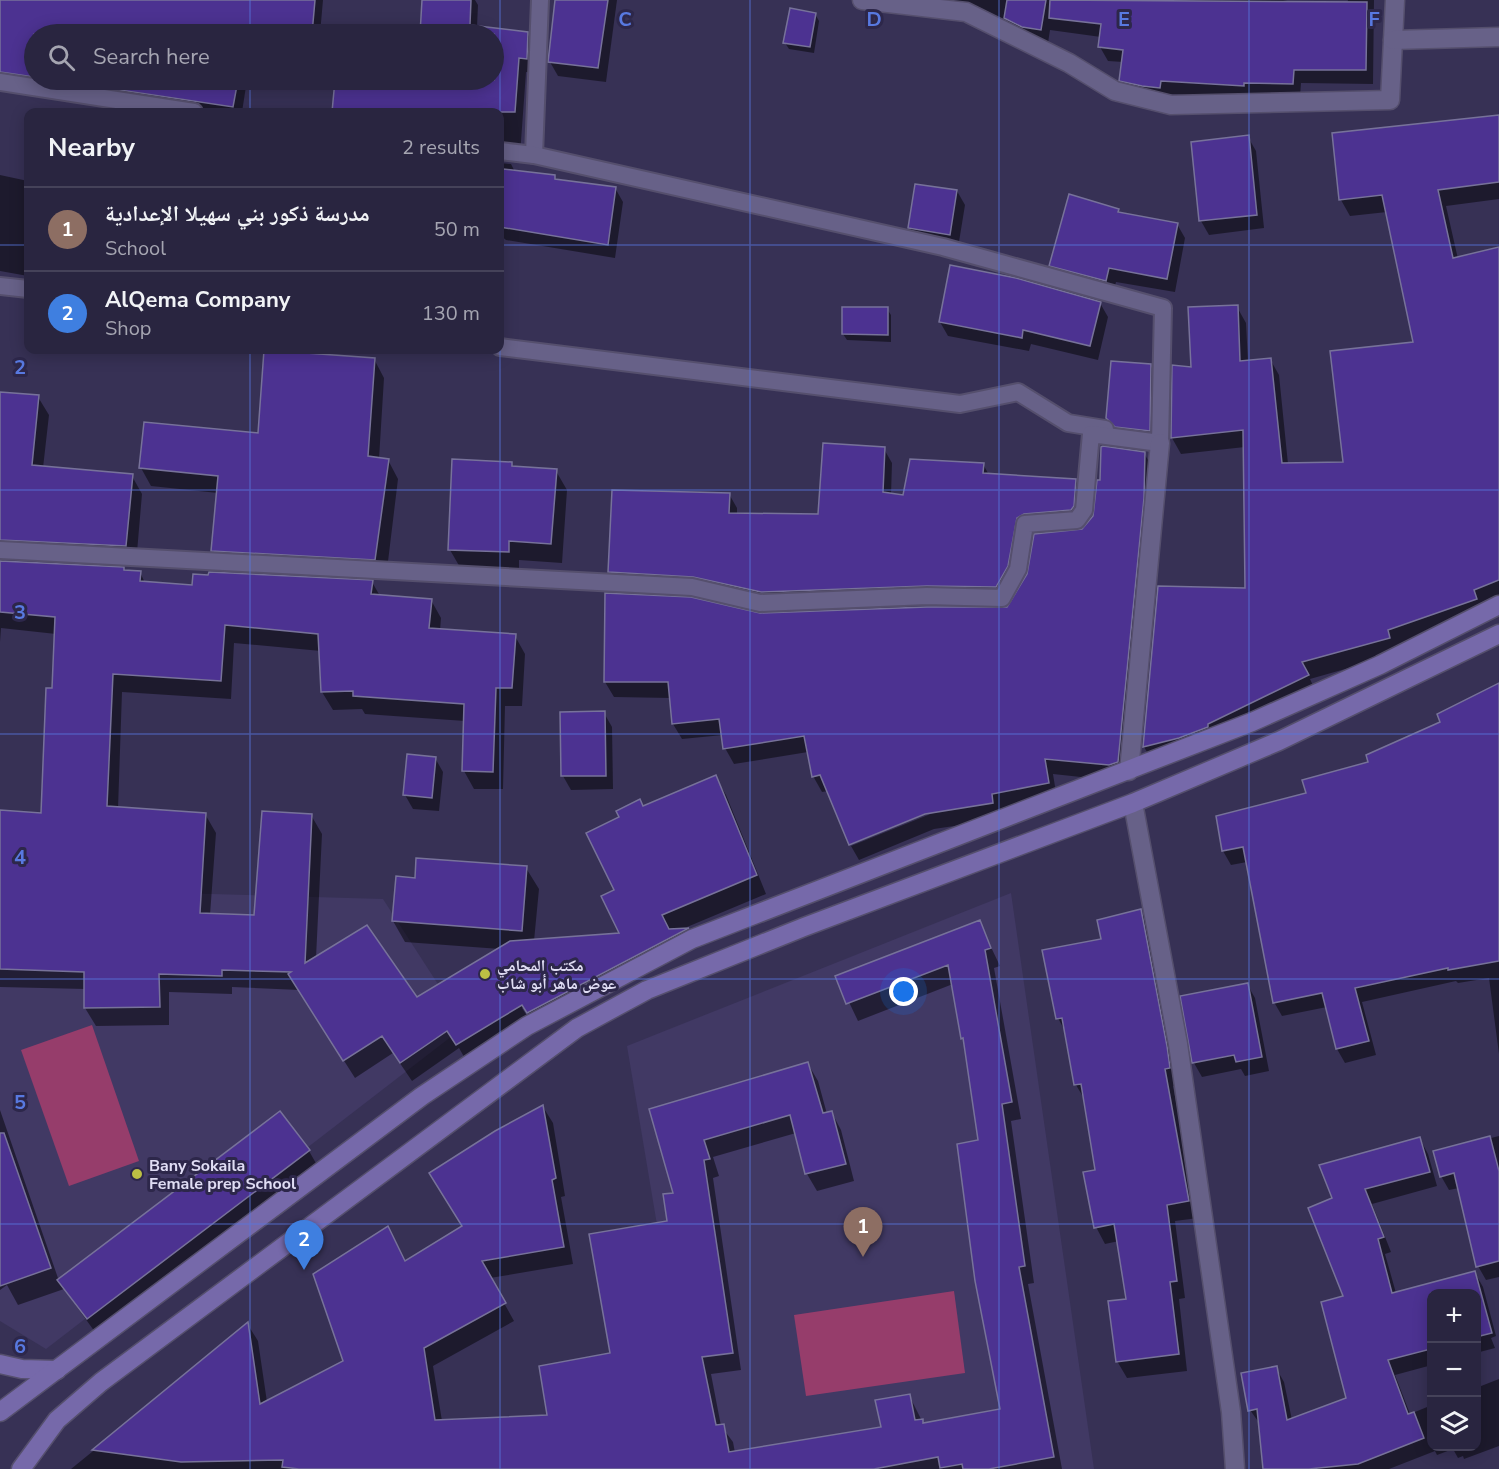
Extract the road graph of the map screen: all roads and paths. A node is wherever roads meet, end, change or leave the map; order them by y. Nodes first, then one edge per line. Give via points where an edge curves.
1 (540, 0) edge
2 (862, 0) edge
3 (1395, 0) edge
4 (1499, 37) edge
5 (1393, 40) junction
6 (0, 82) edge
7 (24, 86) edge
8 (52, 90) edge
9 (168, 108) edge
10 (504, 151) edge
11 (534, 155) junction
12 (0, 285) edge
13 (24, 288) edge
14 (504, 347) edge
15 (1160, 440) junction
16 (0, 550) edge
17 (1499, 605) edge
18 (1499, 634) edge
19 (1129, 771) junction
20 (1133, 803) junction
21 (0, 1364) edge
22 (57, 1370) junction
23 (0, 1412) edge
24 (21, 1469) edge
25 (1234, 1469) edge

1 - 11 lane
2 - 5 street via 966,12 1069,63 1115,91 1171,105 1390,100
3 - 5 street
4 - 5 street
6 - 7 lane
8 - 9 lane
10 - 11 lane
11 - 15 lane via 943,247 1163,308
12 - 13 lane
14 - 15 lane via 960,404 1018,392 1068,423
15 - 16 lane via 1091,434 1084,510 1077,520 1025,524 1018,569 1002,598 927,596 760,603 692,587
15 - 19 street
17 - 19 main road via 1348,679
18 - 20 main road via 1279,741
19 - 22 main road via 692,939 527,1026 422,1096
20 - 24 main road via 646,990 577,1028 101,1382 57,1420
20 - 25 street via 1178,1044 1231,1412
21 - 22 main road
22 - 23 main road

